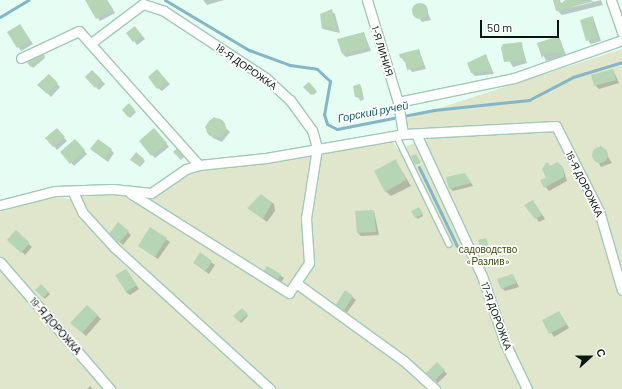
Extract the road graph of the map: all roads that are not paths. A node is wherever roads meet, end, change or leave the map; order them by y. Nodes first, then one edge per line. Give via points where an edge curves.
1 (367, 0) edge
2 (611, 0) edge
3 (622, 32) edge
4 (622, 40) edge
5 (91, 43) junction
6 (20, 58) dead end
7 (398, 106) junction
8 (399, 134) junction
9 (416, 134) junction
10 (317, 148) junction
11 (199, 165) junction
12 (73, 192) junction
13 (130, 193) junction
14 (0, 205) edge
15 (450, 244) dead end
16 (0, 262) edge
17 (296, 283) junction
18 (622, 290) edge
19 (110, 389) edge
20 (270, 389) edge
21 (435, 389) edge
22 (527, 389) edge

1 - 7 street, 1-Я ЛИНИЯ
2 - 3 street
4 - 7 street via 514,78
5 - 6 street via 79,31
5 - 10 street, 18-Я ДОРОЖКА via 143,4 164,11 266,78 290,100 312,130
5 - 11 street
7 - 8 street, 1-Я ЛИНИЯ
8 - 9 street
8 - 10 street
8 - 15 lane
9 - 18 street, 16-Я ДОРОЖКА via 556,126 599,211
9 - 22 street, 17-Я ДОРОЖКА via 482,276 505,343
10 - 11 street via 266,158
10 - 17 street, 18-Я ДОРОЖКА via 306,218 309,263
11 - 13 street via 186,169 151,193
12 - 13 street via 108,189
12 - 14 street via 55,191
12 - 20 street via 83,213 114,247
13 - 17 street via 290,293
16 - 19 street, 19-Я ДОРОЖКА
17 - 21 street via 404,361

